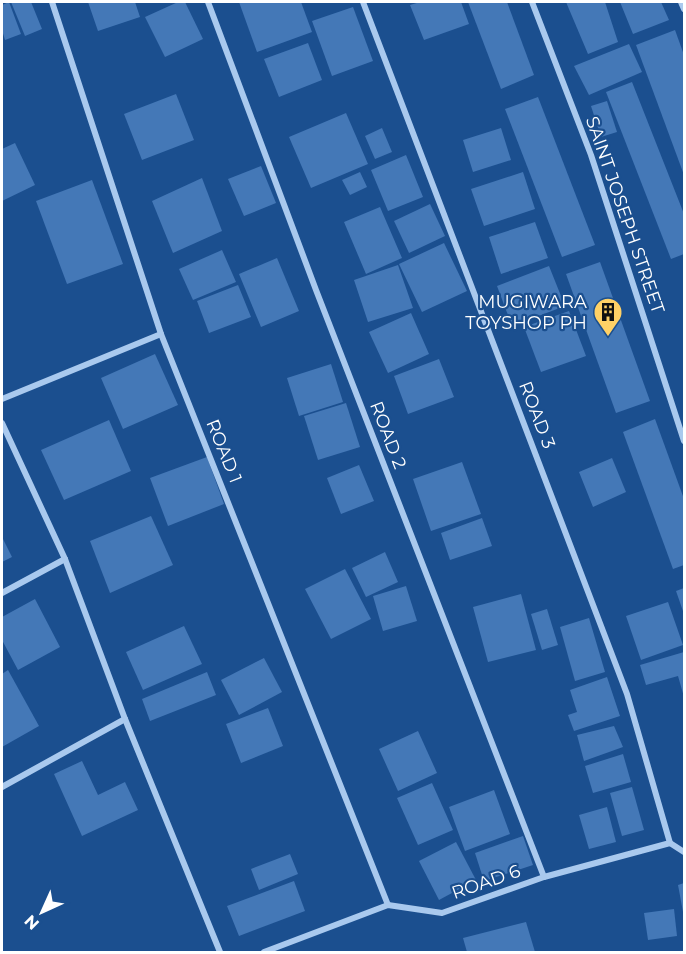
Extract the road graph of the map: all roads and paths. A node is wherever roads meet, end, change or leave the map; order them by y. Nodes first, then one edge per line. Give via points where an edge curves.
1 (52, 2) edge
2 (208, 2) edge
3 (363, 2) edge
4 (532, 2) edge
5 (681, 2) edge
6 (684, 9) edge
7 (161, 334) junction
8 (2, 399) edge
9 (2, 423) edge
10 (684, 441) edge
11 (66, 559) junction
12 (2, 593) edge
13 (125, 719) junction
14 (2, 787) edge
15 (670, 843) junction
16 (684, 852) edge
17 (544, 877) junction
18 (388, 904) junction
19 (220, 952) edge
20 (264, 952) edge

1 - 7 street, ROAD 1
2 - 17 street, ROAD 2
3 - 15 street, ROAD 3 via 627,694
4 - 10 street, SAINT JOSEPH STREET via 591,155
5 - 6 street
7 - 8 street
7 - 18 street, ROAD 1
9 - 11 street
11 - 12 street
11 - 13 street
13 - 14 street
13 - 19 street
15 - 16 street
15 - 17 street, ROAD 6
17 - 18 street, ROAD 6 via 442,913
18 - 20 street

